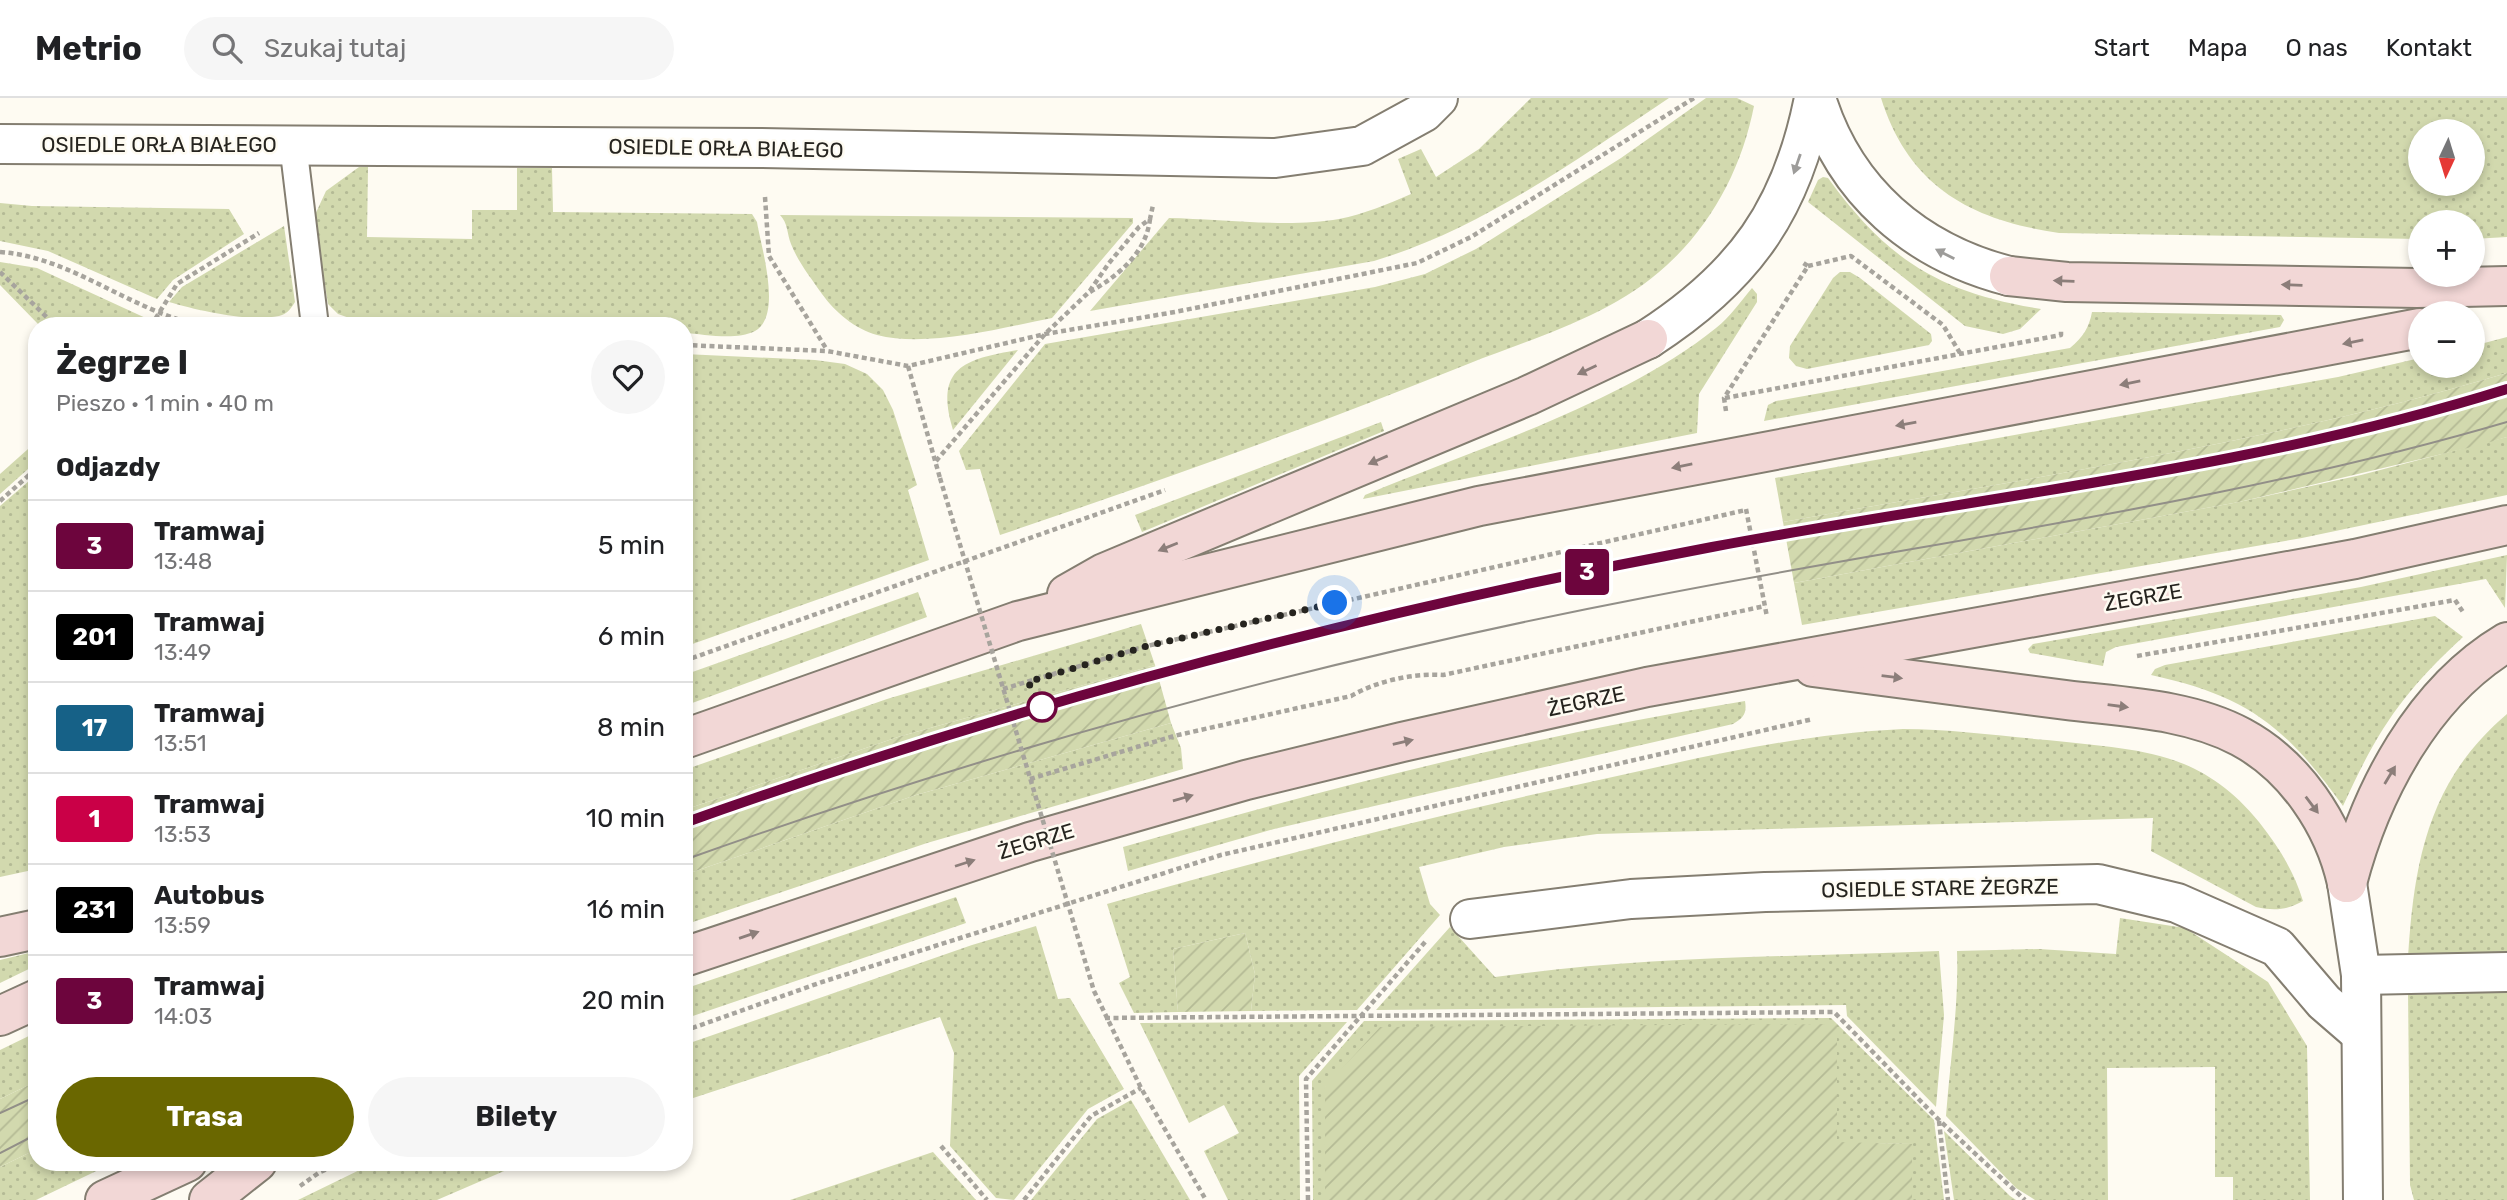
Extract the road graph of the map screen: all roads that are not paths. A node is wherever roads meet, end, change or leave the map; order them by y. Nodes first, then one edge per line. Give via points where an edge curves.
1 (1438, 98) edge
2 (1815, 98) edge
3 (0, 144) edge
4 (293, 145) junction
5 (2507, 286) edge
6 (2507, 307) edge
7 (2485, 312) edge
8 (314, 317) edge
9 (2408, 330) edge
10 (2507, 525) edge
11 (1018, 621) junction
12 (2498, 648) edge
13 (1776, 662) junction
14 (693, 736) edge
15 (2347, 883) junction
16 (1470, 919) road end
17 (28, 931) edge
18 (0, 937) edge
19 (693, 954) edge
20 (2507, 972) edge
21 (2361, 975) junction
22 (28, 1003) edge
23 (0, 1016) edge
24 (2361, 1034) junction
25 (168, 1171) edge
26 (246, 1171) edge
27 (105, 1200) edge
28 (209, 1200) edge
29 (2363, 1200) edge

1 - 4 street, OSIEDLE ORŁA BIAŁEGO via 1424,112 1362,146 1275,158
5 -> 2 street via 2067,282 2010,276 1942,252 1881,208 1846,161
2 -> 11 street via 1790,184 1764,234 1710,294 1648,339 1502,407 1104,573
3 - 4 street, OSIEDLE ORŁA BIAŁEGO
4 - 8 lane
6 - 7 street
9 -> 11 street via 1479,506
10 - 13 street, ŻEGRZE via 2355,559
11 - 14 street
15 -> 12 street via 2368,816 2402,755 2438,701 2461,676
13 -> 15 street via 2205,722 2242,737 2276,760 2329,828
19 -> 13 street, ŻEGRZE via 1030,842 1246,780 1541,710
15 - 21 street
16 - 24 street, OSIEDLE STARE ŻEGRZE via 1631,899 2098,884 2177,903 2277,947 2324,1002
17 - 18 street
20 - 21 street
21 - 24 street
22 - 23 street
24 - 29 street
25 - 27 street
26 - 28 street

